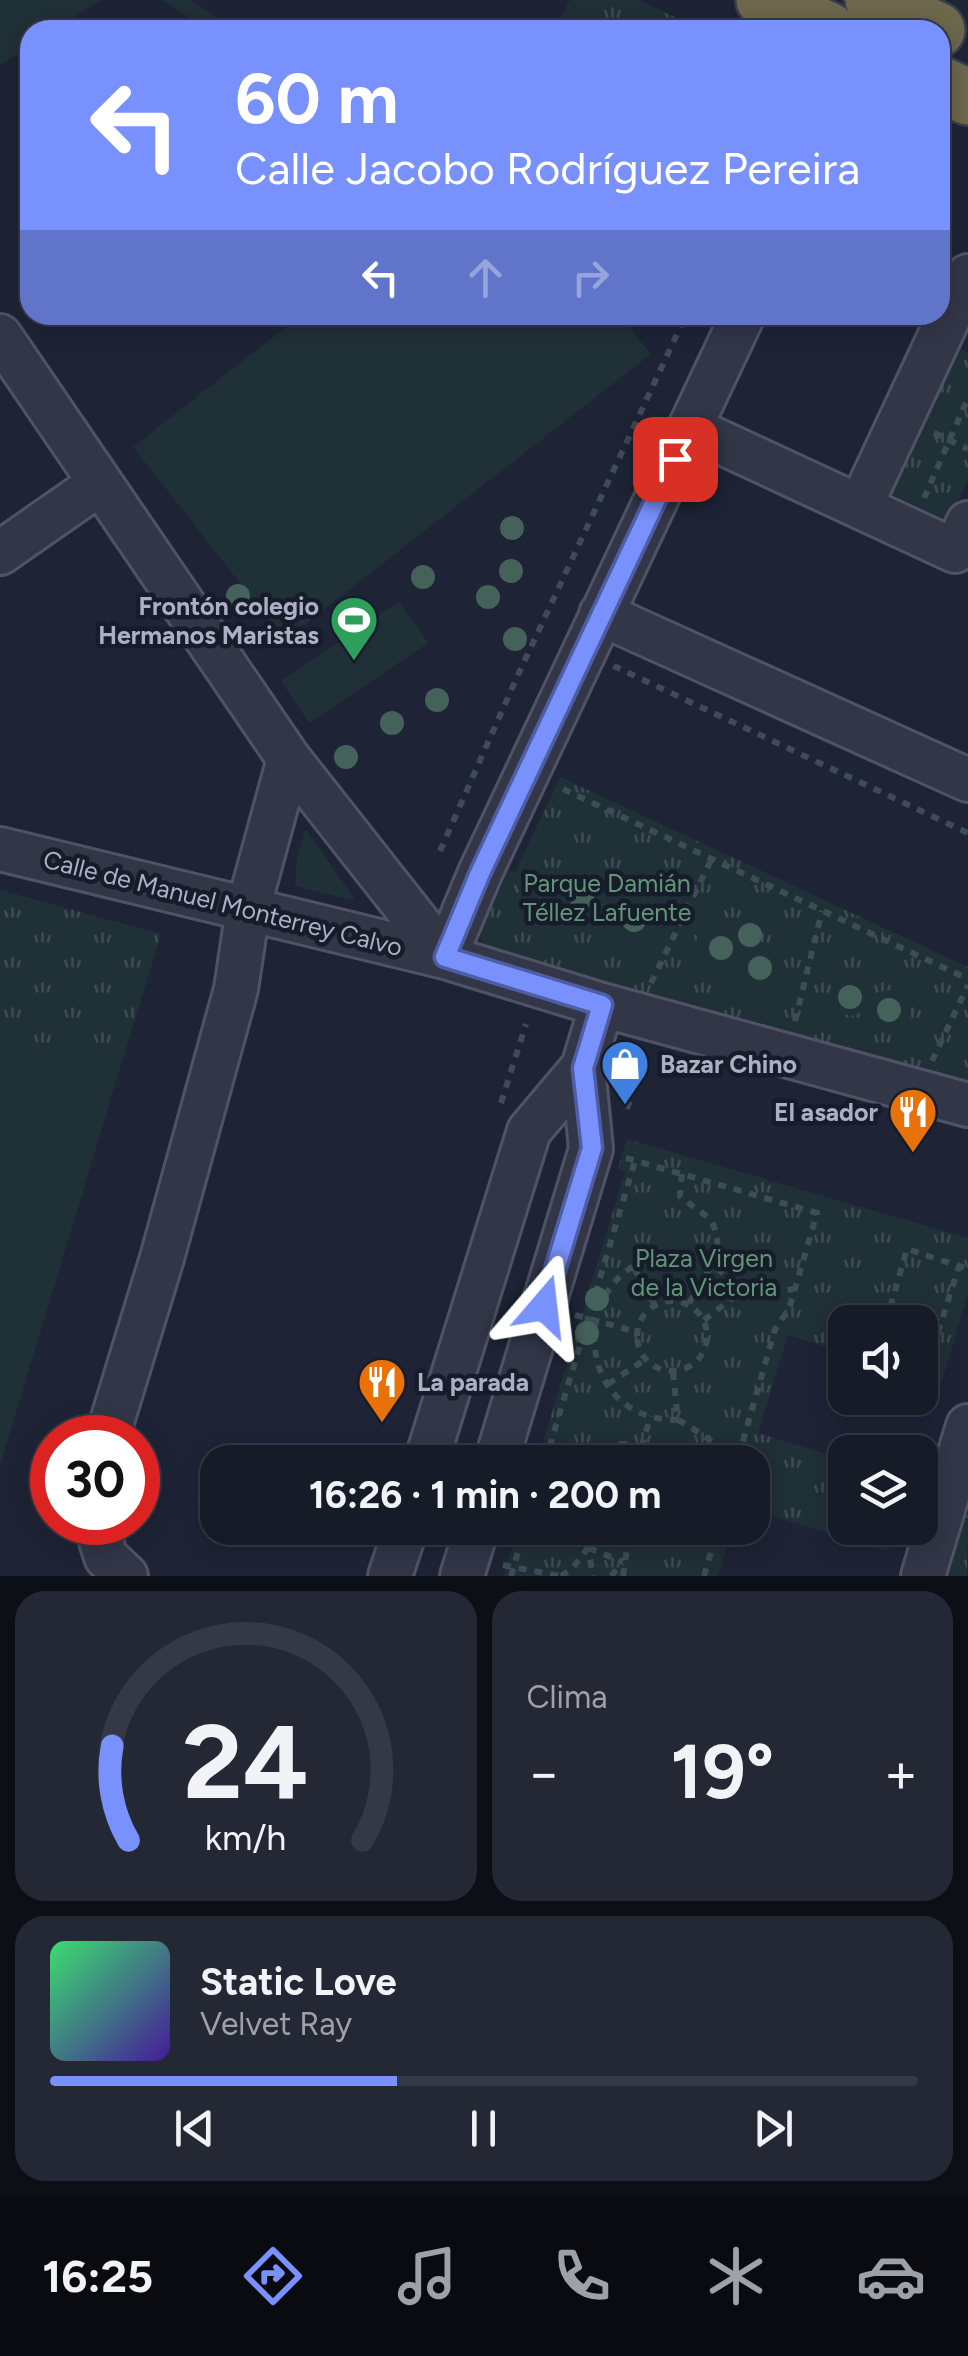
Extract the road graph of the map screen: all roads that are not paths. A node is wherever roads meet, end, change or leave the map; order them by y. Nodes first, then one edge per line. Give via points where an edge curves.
1 (764, 0) edge
2 (874, 0) edge
3 (807, 20) edge
4 (916, 20) edge
5 (968, 276) edge
6 (738, 325) edge
7 (0, 336) edge
8 (952, 349) edge
9 (690, 428) junction
10 (99, 484) junction
11 (860, 507) junction
12 (968, 523) edge
13 (0, 553) edge
14 (601, 614) junction
15 (289, 760) junction
16 (968, 780) edge
17 (0, 849) edge
18 (248, 909) junction
19 (445, 957) junction
20 (602, 1005) junction
21 (583, 1068) junction
22 (968, 1105) edge
23 (544, 1113) junction
24 (591, 1139) junction
25 (114, 1415) edge
26 (968, 1426) edge
27 (431, 1445) edge
28 (501, 1445) edge
29 (957, 1496) edge
30 (102, 1545) edge
31 (400, 1545) edge
32 (126, 1576) edge
33 (390, 1576) edge
34 (923, 1576) edge

1 - 3 highway
2 - 4 highway
5 - 8 street
6 - 9 street
7 - 10 street
8 - 11 street
9 - 11 street
9 - 14 street
10 - 13 street
10 - 15 street
11 - 12 street via 955,551
14 - 16 street
14 - 19 street
15 - 18 street
15 - 19 street
17 - 18 street, Calle de Manuel Monterrey Calvo
18 - 19 street, Calle de Manuel Monterrey Calvo
18 - 25 street via 236,988
19 - 20 street, Calle de Manuel Monterrey Calvo
20 - 21 street
20 - 22 street, Calle de Manuel Monterrey Calvo
21 - 23 street
21 - 24 street
23 - 24 street
23 - 27 street via 529,1131
24 - 28 street
26 - 29 street
29 - 34 street
30 - 32 street
31 - 33 street

